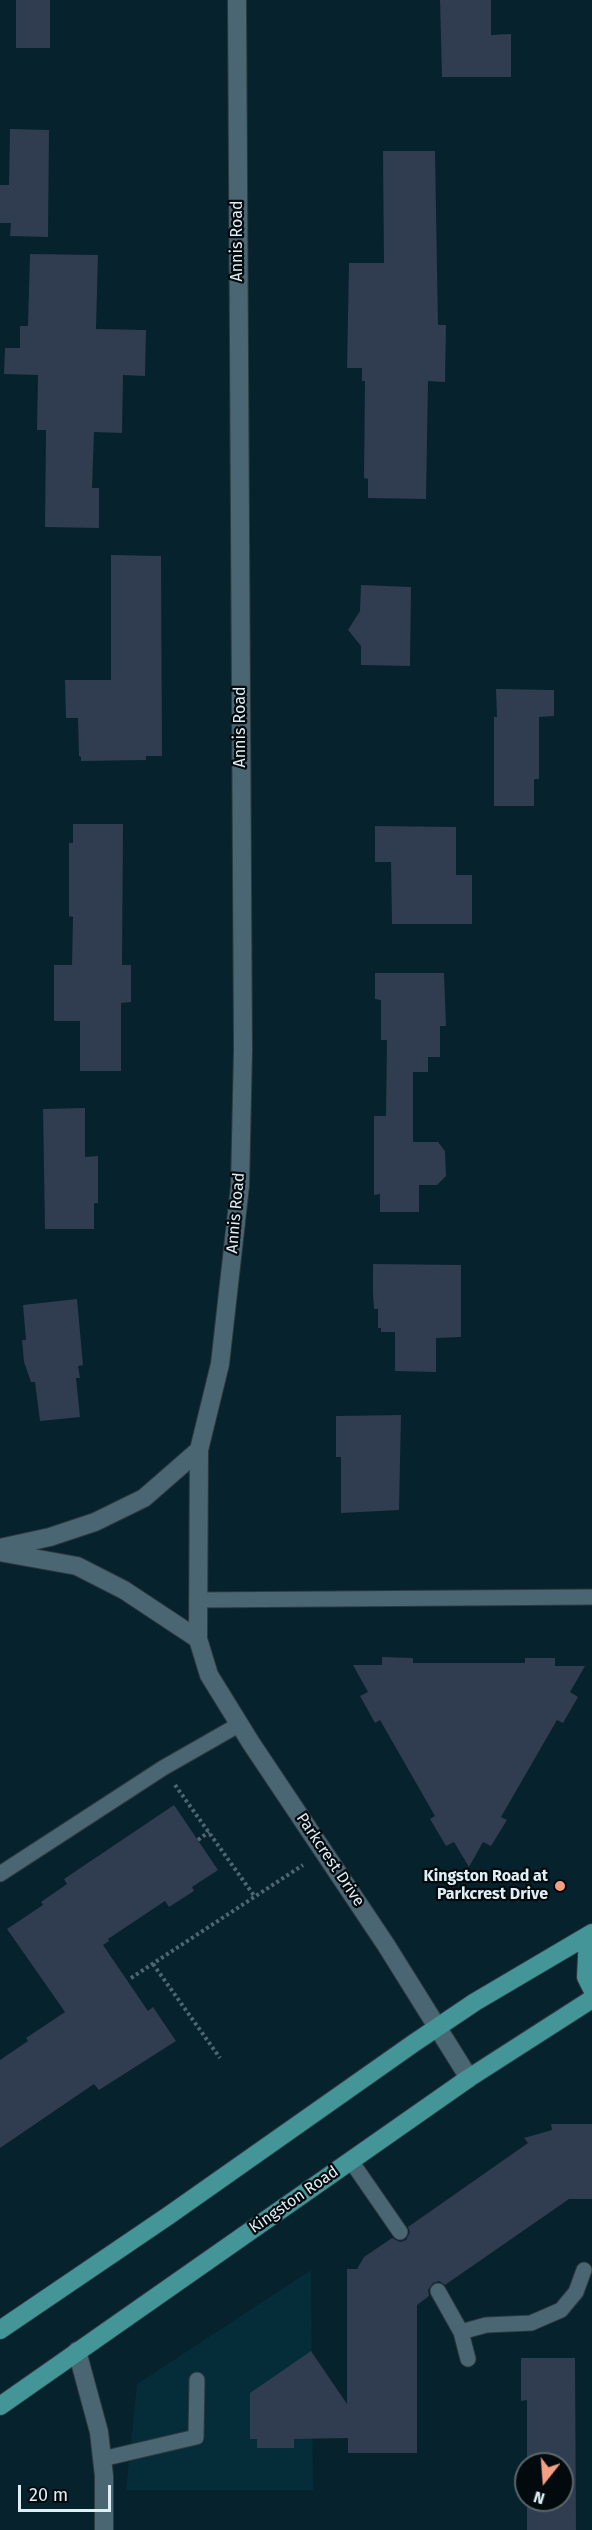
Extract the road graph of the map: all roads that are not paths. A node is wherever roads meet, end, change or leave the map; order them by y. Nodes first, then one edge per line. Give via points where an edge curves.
1 (237, 0) edge
2 (200, 1450) junction
3 (0, 1550) edge
4 (592, 1597) edge
5 (197, 1600) junction
6 (198, 1639) junction
7 (240, 1724) junction
8 (0, 1874) edge
9 (590, 1934) edge
10 (592, 1989) edge
11 (592, 1999) edge
12 (439, 2028) junction
13 (469, 2079) junction
14 (351, 2161) junction
15 (400, 2232) dead end
16 (584, 2270) dead end
17 (438, 2291) dead end
18 (0, 2330) edge
19 (462, 2332) junction
20 (77, 2350) junction
21 (468, 2359) dead end
22 (197, 2380) dead end
23 (0, 2406) edge
24 (102, 2459) junction
25 (104, 2530) edge

1 - 2 street, Annis Road via 243,1050 240,1186 220,1364
2 - 3 street via 144,1498 94,1522
2 - 5 street, Parkcrest Drive
3 - 6 street via 77,1566 124,1590
4 - 5 lane
5 - 6 street, Parkcrest Drive
6 - 7 street, Parkcrest Drive via 209,1675
7 - 8 lane via 163,1768
7 - 12 street, Parkcrest Drive
9 - 10 main road via 586,1977
9 - 12 main road via 475,2002
11 - 13 main road, Kingston Road
12 - 13 street, Parkcrest Drive
12 - 18 main road
13 - 14 main road, Kingston Road
14 - 15 lane
14 - 20 main road, Kingston Road
16 - 19 lane via 576,2292 561,2310 531,2323 486,2325
17 - 19 lane
19 - 21 lane
20 - 23 main road, Kingston Road
20 - 24 street via 99,2432
22 - 24 lane via 196,2438
24 - 25 street

